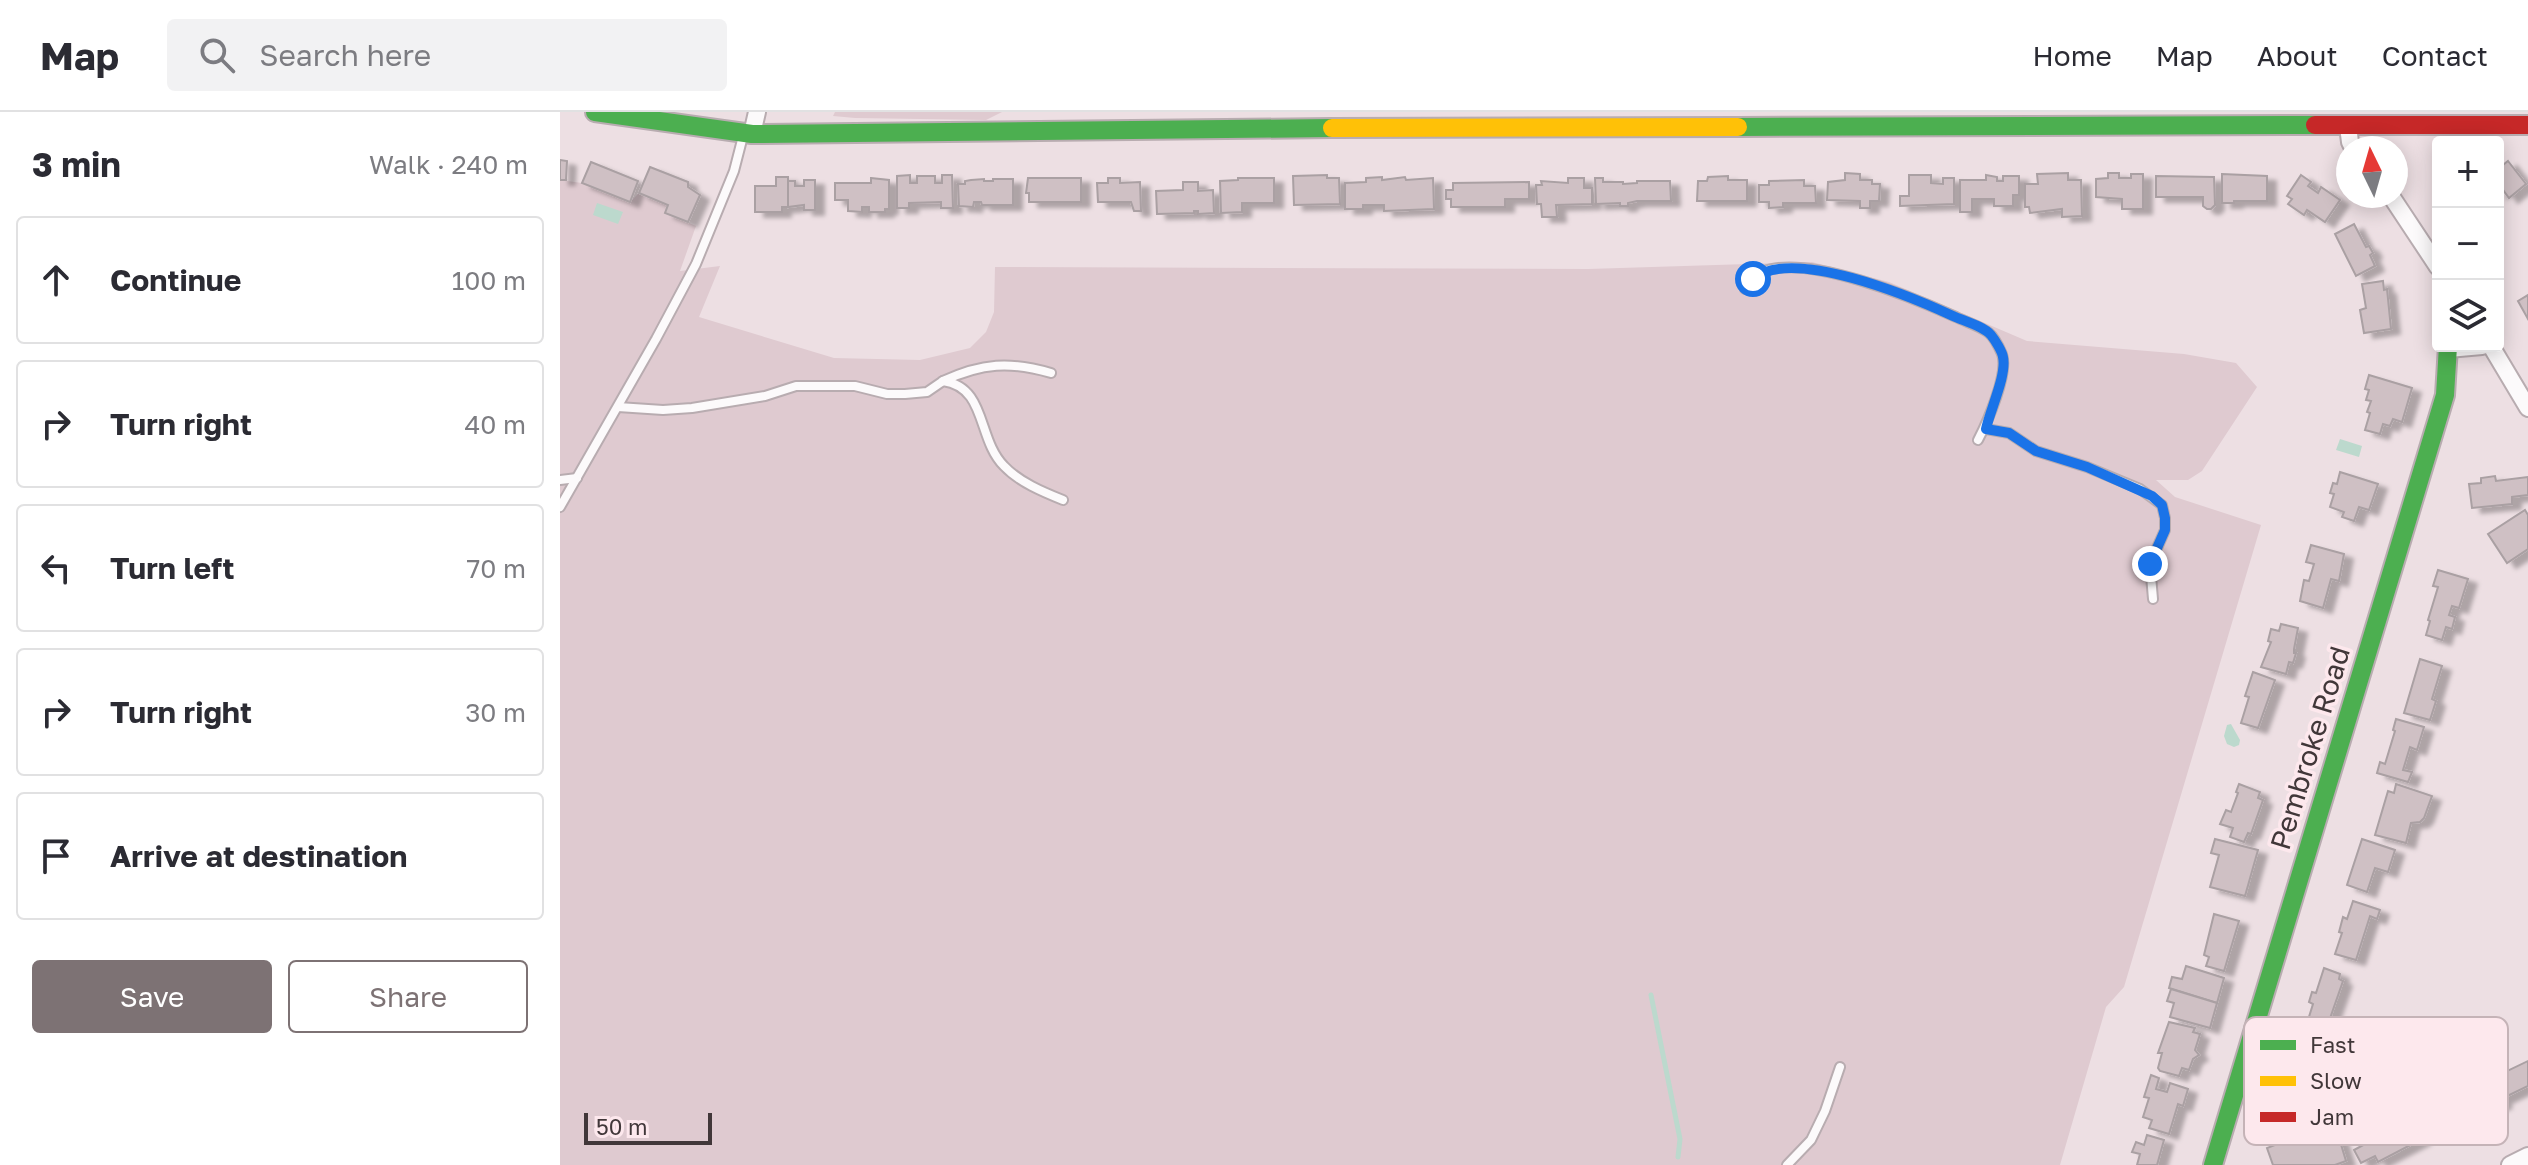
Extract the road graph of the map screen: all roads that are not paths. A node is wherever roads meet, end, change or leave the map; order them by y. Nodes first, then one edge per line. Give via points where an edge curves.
1 (595, 112) edge
2 (757, 112) edge
3 (2528, 125) edge
4 (2348, 126) junction
5 (748, 133) junction
6 (2349, 136) edge
7 (2399, 208) edge
8 (2432, 258) edge
9 (1745, 289) dead end
10 (2448, 352) edge
11 (2495, 352) edge
12 (1051, 373) dead end
13 (943, 381) junction
14 (618, 407) junction
15 (2528, 408) edge
16 (1986, 429) junction
17 (1978, 440) dead end
18 (577, 478) junction
19 (560, 480) edge
20 (1063, 500) dead end
21 (560, 507) edge
22 (2153, 599) dead end
23 (2258, 1017) edge
24 (2244, 1062) edge
25 (1840, 1067) dead end
26 (2528, 1156) edge
27 (1787, 1165) edge
28 (2213, 1165) edge
29 (2510, 1165) edge

1 - 5 street
2 - 5 street
3 - 4 street
4 - 5 street
4 - 6 street
5 - 14 lane via 696,264
7 - 8 street
9 - 16 lane via 1761,272 1777,269 1845,275 1990,334 2003,357
10 - 23 street, Pembroke Road via 2441,409
11 - 15 street
12 - 13 lane via 992,365
13 - 14 lane via 927,392 905,394 855,386 796,386 692,408
13 - 20 lane via 965,388 1004,467
14 - 18 lane
16 - 17 lane
16 - 22 lane via 2009,433 2036,451 2140,489 2162,505 2165,530 2150,564
18 - 19 lane
18 - 21 lane
24 - 28 street, Pembroke Road
25 - 27 lane via 1811,1140
26 - 29 street

